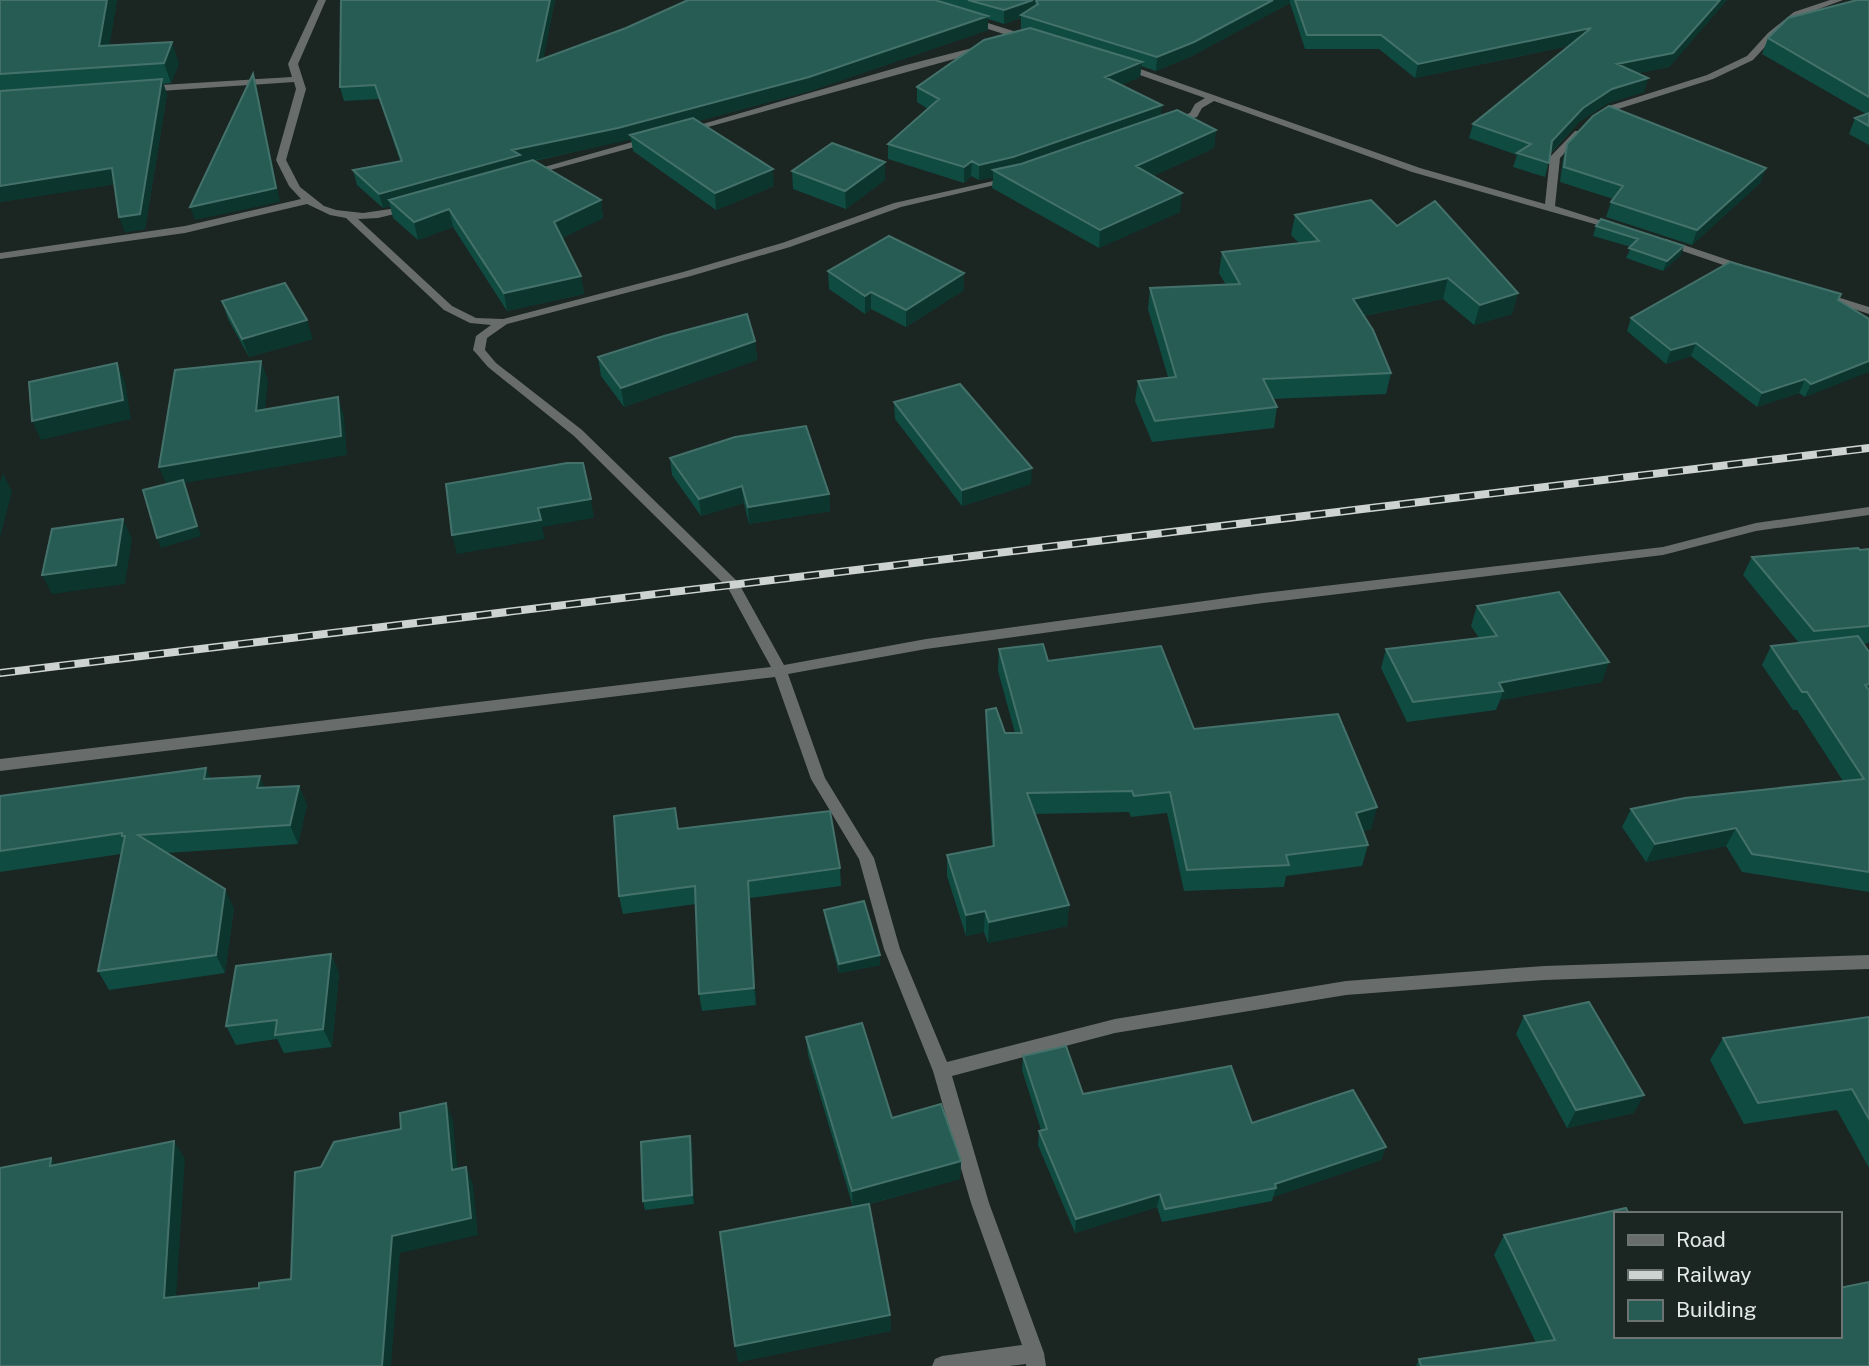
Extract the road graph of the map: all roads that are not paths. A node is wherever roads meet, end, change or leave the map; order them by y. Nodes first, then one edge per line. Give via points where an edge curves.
1 (322, 0) edge
2 (1839, 0) edge
3 (963, 18) edge
4 (1026, 38) junction
5 (1038, 42) edge
6 (1111, 62) edge
7 (298, 79) junction
8 (140, 89) edge
9 (1211, 99) junction
10 (1162, 126) edge
11 (679, 132) edge
12 (666, 136) edge
13 (1028, 173) edge
14 (512, 177) edge
15 (310, 200) junction
16 (423, 203) edge
17 (1550, 206) junction
18 (351, 218) junction
19 (1623, 229) edge
20 (1659, 240) edge
21 (0, 256) edge
22 (1758, 274) edge
23 (1807, 290) edge
24 (1869, 311) edge
25 (503, 322) junction
26 (1869, 511) edge
27 (780, 671) junction
28 (0, 765) edge
29 (1869, 962) edge
30 (942, 1071) junction
31 (1035, 1360) edge
32 (942, 1366) edge

1 - 7 street via 293,64
2 - 17 street via 1797,14 1750,58 1710,77 1612,108 1589,123 1555,157
3 - 4 street
4 - 5 street
4 - 11 street via 912,65
6 - 9 street
7 - 8 street
7 - 15 street via 301,89 281,160 296,189
9 - 10 street via 1198,106 1194,115
9 - 17 street via 1416,170
12 - 14 street
13 - 25 street via 898,205 786,245
15 - 18 street
15 - 21 street via 145,236
16 - 18 street
17 - 19 street
18 - 25 street via 448,308 474,321
20 - 22 street
23 - 24 street
25 - 27 street via 481,336 479,349 492,365 578,433 733,585
26 - 27 street via 1756,527 1662,551 926,644
27 - 28 street
27 - 30 street via 818,779 866,858 892,949
29 - 30 street via 1544,973 1346,988 1115,1026
30 - 31 street via 980,1203
31 - 32 street

